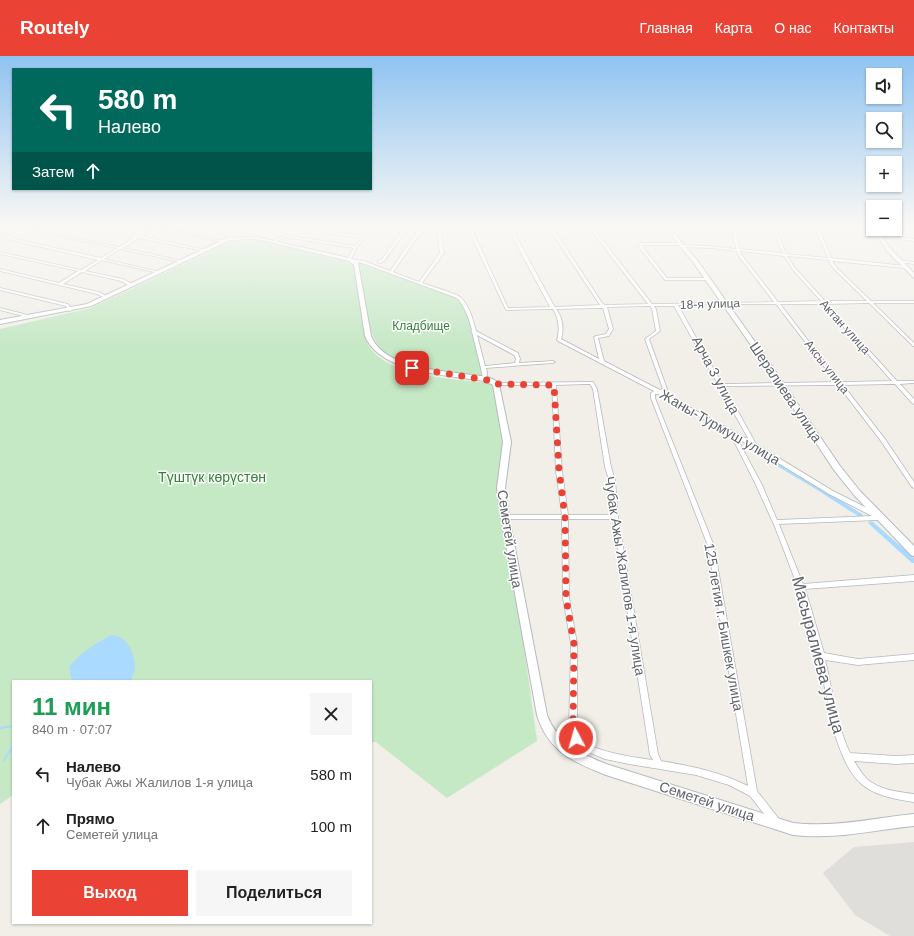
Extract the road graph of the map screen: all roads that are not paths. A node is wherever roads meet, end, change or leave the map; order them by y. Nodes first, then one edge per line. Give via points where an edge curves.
1 (56, 266) edge
2 (90, 266) edge
3 (132, 266) edge
4 (170, 266) edge
5 (356, 266) edge
6 (374, 266) edge
7 (395, 266) edge
8 (432, 266) edge
9 (487, 266) edge
10 (531, 266) edge
11 (576, 266) edge
12 (621, 266) edge
13 (656, 266) edge
14 (698, 266) edge
15 (748, 266) edge
16 (792, 266) edge
17 (834, 266) edge
18 (895, 266) edge
19 (905, 267) joint
20 (0, 270) edge
21 (81, 272) junction
22 (158, 272) junction
23 (391, 272) junction
24 (914, 276) edge
25 (708, 278) junction
26 (421, 282) junction
27 (60, 284) junction
28 (131, 285) junction
29 (0, 288) edge
30 (105, 297) junction
31 (823, 302) junction
32 (870, 302) junction
33 (914, 302) edge
34 (725, 303) junction
35 (778, 303) junction
36 (676, 305) junction
37 (652, 306) junction
38 (605, 307) junction
39 (554, 308) junction
40 (0, 309) edge
41 (70, 310) junction
42 (32, 317) junction
43 (0, 322) edge
44 (473, 331) junction
45 (914, 345) edge
46 (602, 361) junction
47 (553, 362) dead end
48 (517, 364) junction
49 (483, 367) junction
50 (485, 377) dead end
51 (914, 382) edge
52 (781, 383) junction
53 (839, 383) junction
54 (897, 383) junction
55 (496, 384) junction
56 (554, 385) junction
57 (721, 385) junction
58 (660, 392) junction
59 (914, 402) edge
60 (732, 434) junction
61 (754, 445) junction
62 (914, 486) edge
63 (505, 517) junction
64 (565, 517) junction
65 (615, 517) junction
66 (879, 518) junction
67 (776, 522) junction
68 (914, 552) edge
69 (914, 578) edge
70 (801, 587) junction
71 (822, 656) junction
72 (914, 657) edge
73 (848, 757) junction
74 (914, 759) edge
75 (659, 765) junction
76 (754, 793) junction
77 (914, 798) edge
78 (914, 820) edge
79 (778, 824) junction

1 - 21 street
2 - 21 street
3 - 22 street
4 - 22 street
5 - 55 street via 368,336 378,351 406,366 487,380
6 - 23 street
7 - 23 street
8 - 26 street
9 - 39 street, 18-я улица via 507,309
10 - 39 street
11 - 38 street
12 - 37 street
13 - 25 street via 666,279
14 - 25 street, Шералиева улица
15 - 35 street, Аксы улица
16 - 31 street, Актан улица
17 - 32 street
18 - 19 street
19 - 24 street
20 - 27 street
21 - 27 street
21 - 28 street via 122,280
22 - 28 street
23 - 26 street
25 - 34 street, Шералиева улица
26 - 44 street via 458,297 462,301
27 - 30 street
28 - 30 street
29 - 41 street via 67,305
30 - 41 street
31 - 32 street, 18-я улица
31 - 35 street, 18-я улица
31 - 54 street, Актан улица
32 - 33 street, 18-я улица
32 - 45 street
34 - 35 street, 18-я улица
34 - 36 street, 18-я улица
34 - 52 street, Шералиева улица
35 - 53 street, Аксы улица
36 - 37 street, 18-я улица
36 - 57 street, Арча 3 улица
37 - 38 street, 18-я улица
37 - 58 street, 125 летия г. Бишкек улица via 658,331 647,339 665,388
38 - 39 street, 18-я улица
38 - 46 street via 611,329 608,335 596,337
39 - 46 street, Жаны-Турмуш улица via 557,310 561,329 559,340
40 - 42 street
41 - 42 street
42 - 43 street
44 - 48 street via 516,354
44 - 49 street
46 - 58 street, Жаны-Турмуш улица
47 - 48 street
48 - 49 street
49 - 50 street
51 - 54 street
52 - 53 street
52 - 57 street
52 - 66 street, Шералиева улица via 837,468
53 - 54 street
53 - 62 street, Аксы улица via 883,440
54 - 59 street, Актан улица
55 - 56 street, Чубак Ажы Жалилов 1-я улица
55 - 63 street, Семетей улица via 507,442 501,488
56 - 64 street via 559,470
56 - 65 street, Чубак Ажы Жалилов 1-я улица via 591,383 595,389 612,480
57 - 61 street, Арча 3 улица
58 - 60 street, Жаны-Турмуш улица
58 - 76 street, 125 летия г. Бишкек улица via 653,394 653,398 713,553
60 - 61 street, Жаны-Турмуш улица
60 - 67 street, Масыралиева улица
61 - 66 street, Жаны-Турмуш улица via 849,503
63 - 64 street
63 - 79 street, Семетей улица via 542,715 547,729 556,741 571,753 612,771
64 - 65 street
64 - 75 street via 565,581 574,644 573,728 576,738 583,746 603,754
65 - 75 street, Чубак Ажы Жалилов 1-я улица via 651,742
66 - 67 street
66 - 68 street, Шералиева улица
67 - 70 street, Масыралиева улица
69 - 70 street
70 - 71 street, Масыралиева улица
71 - 72 street via 858,662
71 - 73 street, Масыралиева улица via 837,730
73 - 74 street
73 - 77 street, Масыралиева улица via 867,784 897,797
75 - 76 street via 704,772
76 - 79 street, 125 летия г. Бишкек улица
78 - 79 street, Семетей улица via 821,832 793,829

